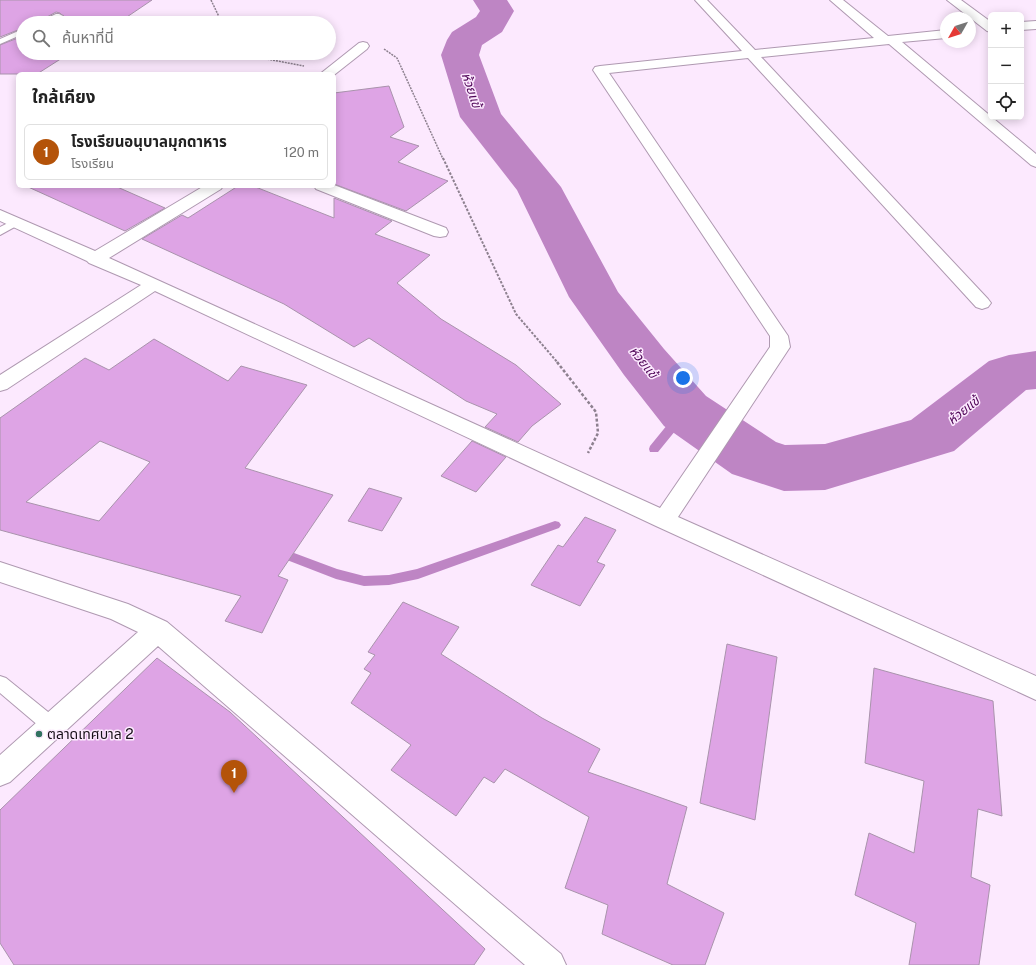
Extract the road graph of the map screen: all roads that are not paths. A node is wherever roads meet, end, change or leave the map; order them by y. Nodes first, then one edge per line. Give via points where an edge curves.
1 (701, 0) edge
2 (836, 0) edge
3 (953, 0) edge
4 (988, 27) edge
5 (988, 29) edge
6 (977, 31) dead end
7 (16, 34) edge
8 (940, 35) edge
9 (889, 40) junction
10 (0, 42) edge
11 (363, 46) road end
12 (752, 55) junction
13 (329, 72) edge
14 (1036, 162) edge
15 (212, 188) edge
16 (327, 188) edge
17 (5, 223) edge
18 (440, 232) dead end
19 (95, 259) junction
20 (154, 284) junction
21 (982, 302) dead end
22 (0, 384) edge
23 (664, 520) junction
24 (0, 572) edge
25 (158, 630) junction
26 (0, 682) edge
27 (1036, 688) edge
28 (1036, 695) edge
29 (52, 726) junction
30 (0, 773) edge
31 (550, 965) edge

1 - 12 street
2 - 9 street
3 - 4 street
5 - 6 street
7 - 10 lane
8 - 9 street
9 - 12 street
9 - 14 street
11 - 13 street
12 - 21 street
12 - 23 street via 600,70 779,336 780,348
15 - 19 street
16 - 18 street
17 - 19 street
19 - 20 street
20 - 22 street
20 - 23 street
23 - 27 street
24 - 25 street via 119,611
25 - 29 street
25 - 31 street
26 - 29 lane
27 - 28 street
29 - 30 street

